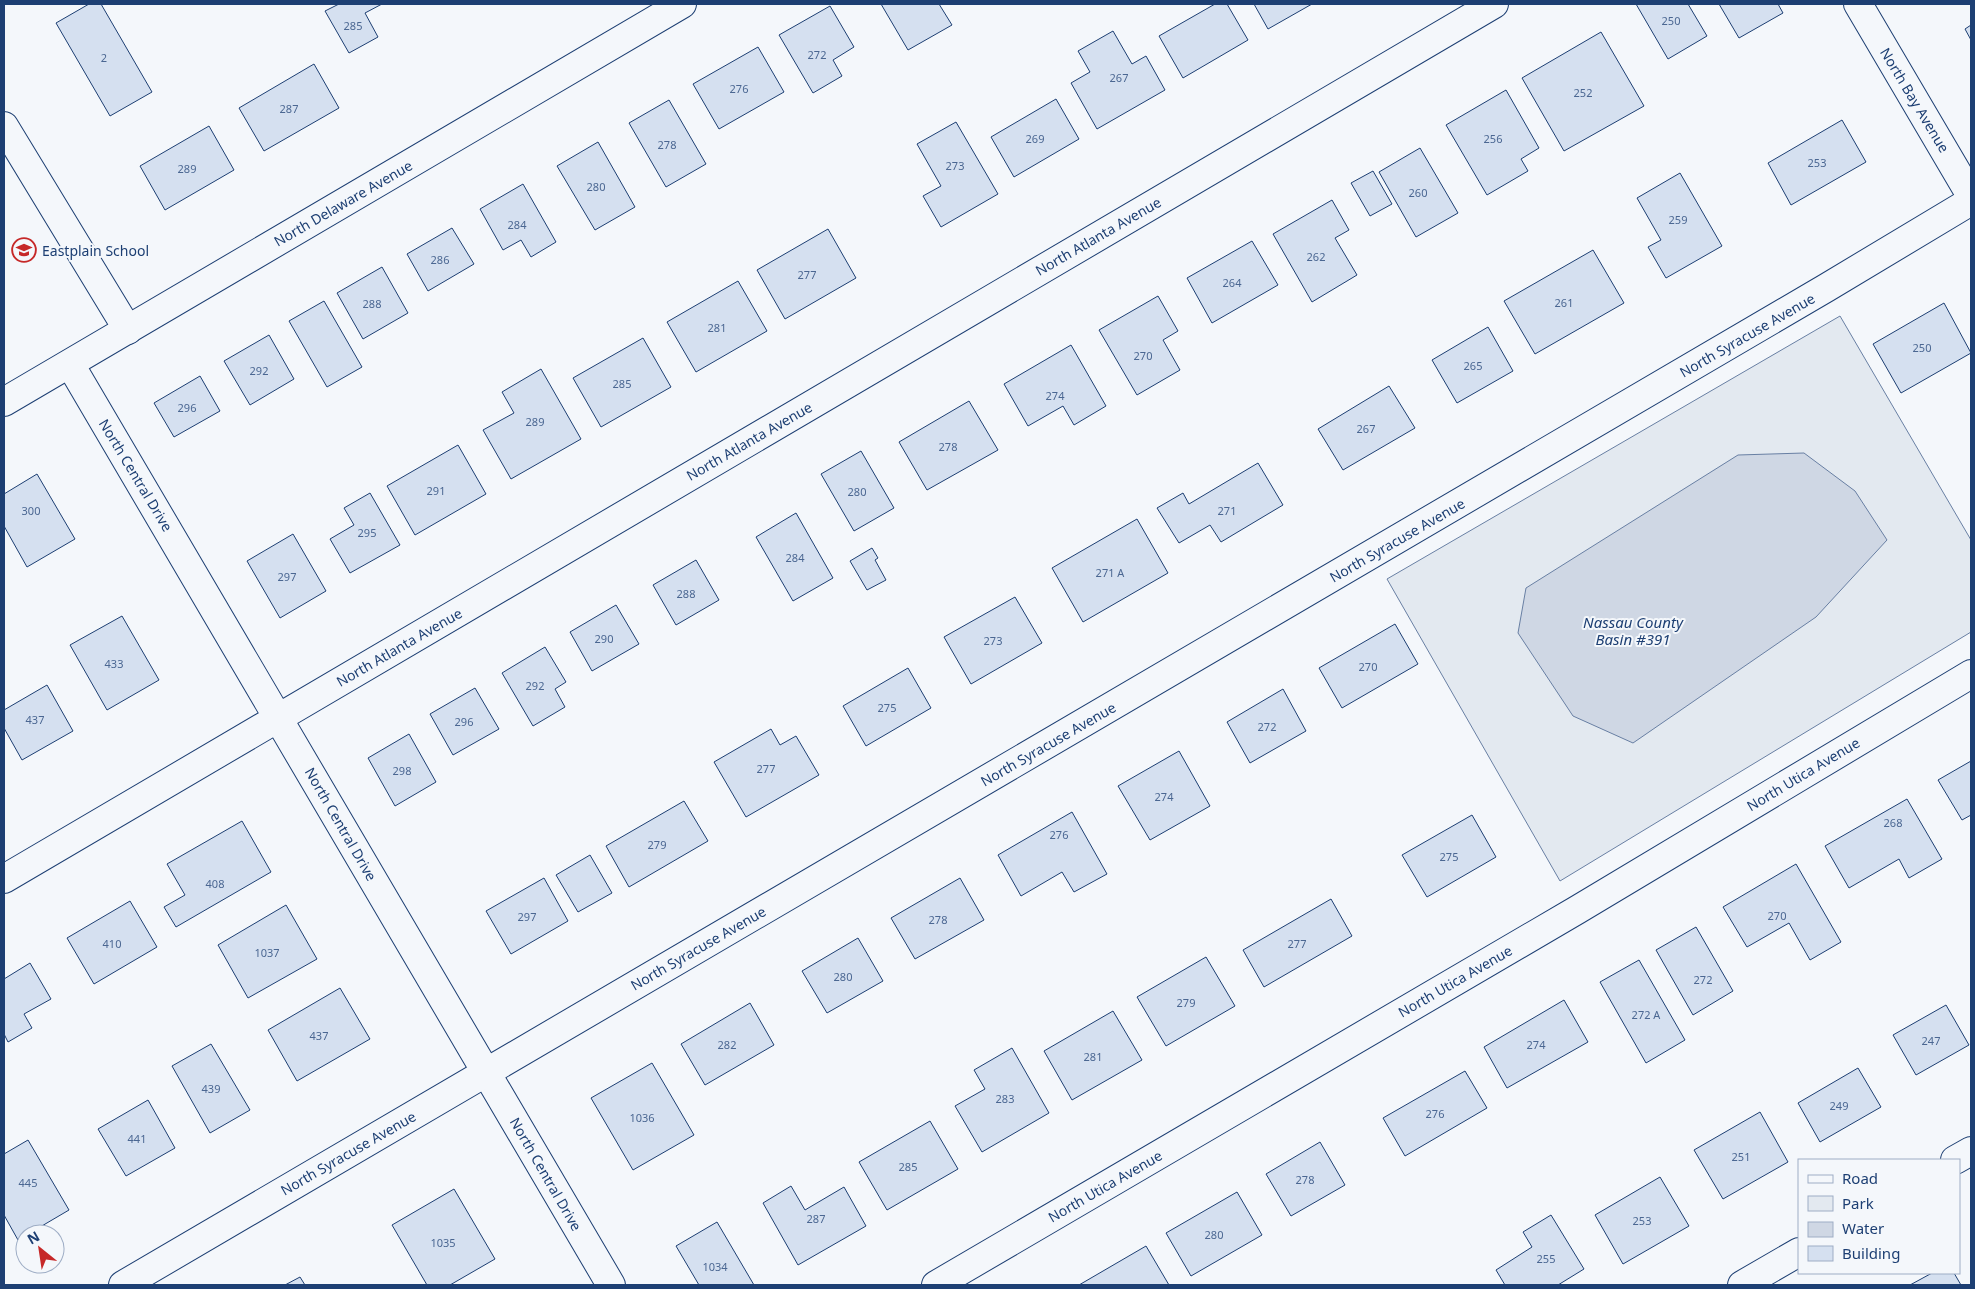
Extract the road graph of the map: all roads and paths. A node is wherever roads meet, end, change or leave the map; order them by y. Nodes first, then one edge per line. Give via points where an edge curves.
1 (682, 4) edge
2 (1494, 4) edge
3 (1858, 4) edge
4 (4, 126) edge
5 (1971, 196) edge
6 (1971, 201) edge
7 (128, 330) junction
8 (70, 364) junction
9 (4, 402) edge
10 (1971, 674) edge
11 (279, 718) junction
12 (4, 879) edge
13 (486, 1072) junction
14 (1971, 1151) edge
15 (1957, 1159) edge
16 (1798, 1253) edge
17 (123, 1285) edge
18 (611, 1285) edge
19 (936, 1285) edge
20 (1742, 1285) edge

1 - 7 street, North Delaware Avenue
2 - 11 street, North Atlanta Avenue
3 - 5 street, North Bay Avenue
4 - 7 street
6 - 13 street, North Syracuse Avenue via 1801,304
7 - 8 street, North Delaware Avenue
8 - 9 street, North Delaware Avenue
8 - 11 street, North Central Drive
10 - 19 street, North Utica Avenue via 1577,910
11 - 12 street, North Atlanta Avenue
11 - 13 street, North Central Drive
13 - 17 street, North Syracuse Avenue
13 - 18 street, North Central Drive
14 - 15 street
16 - 20 street

